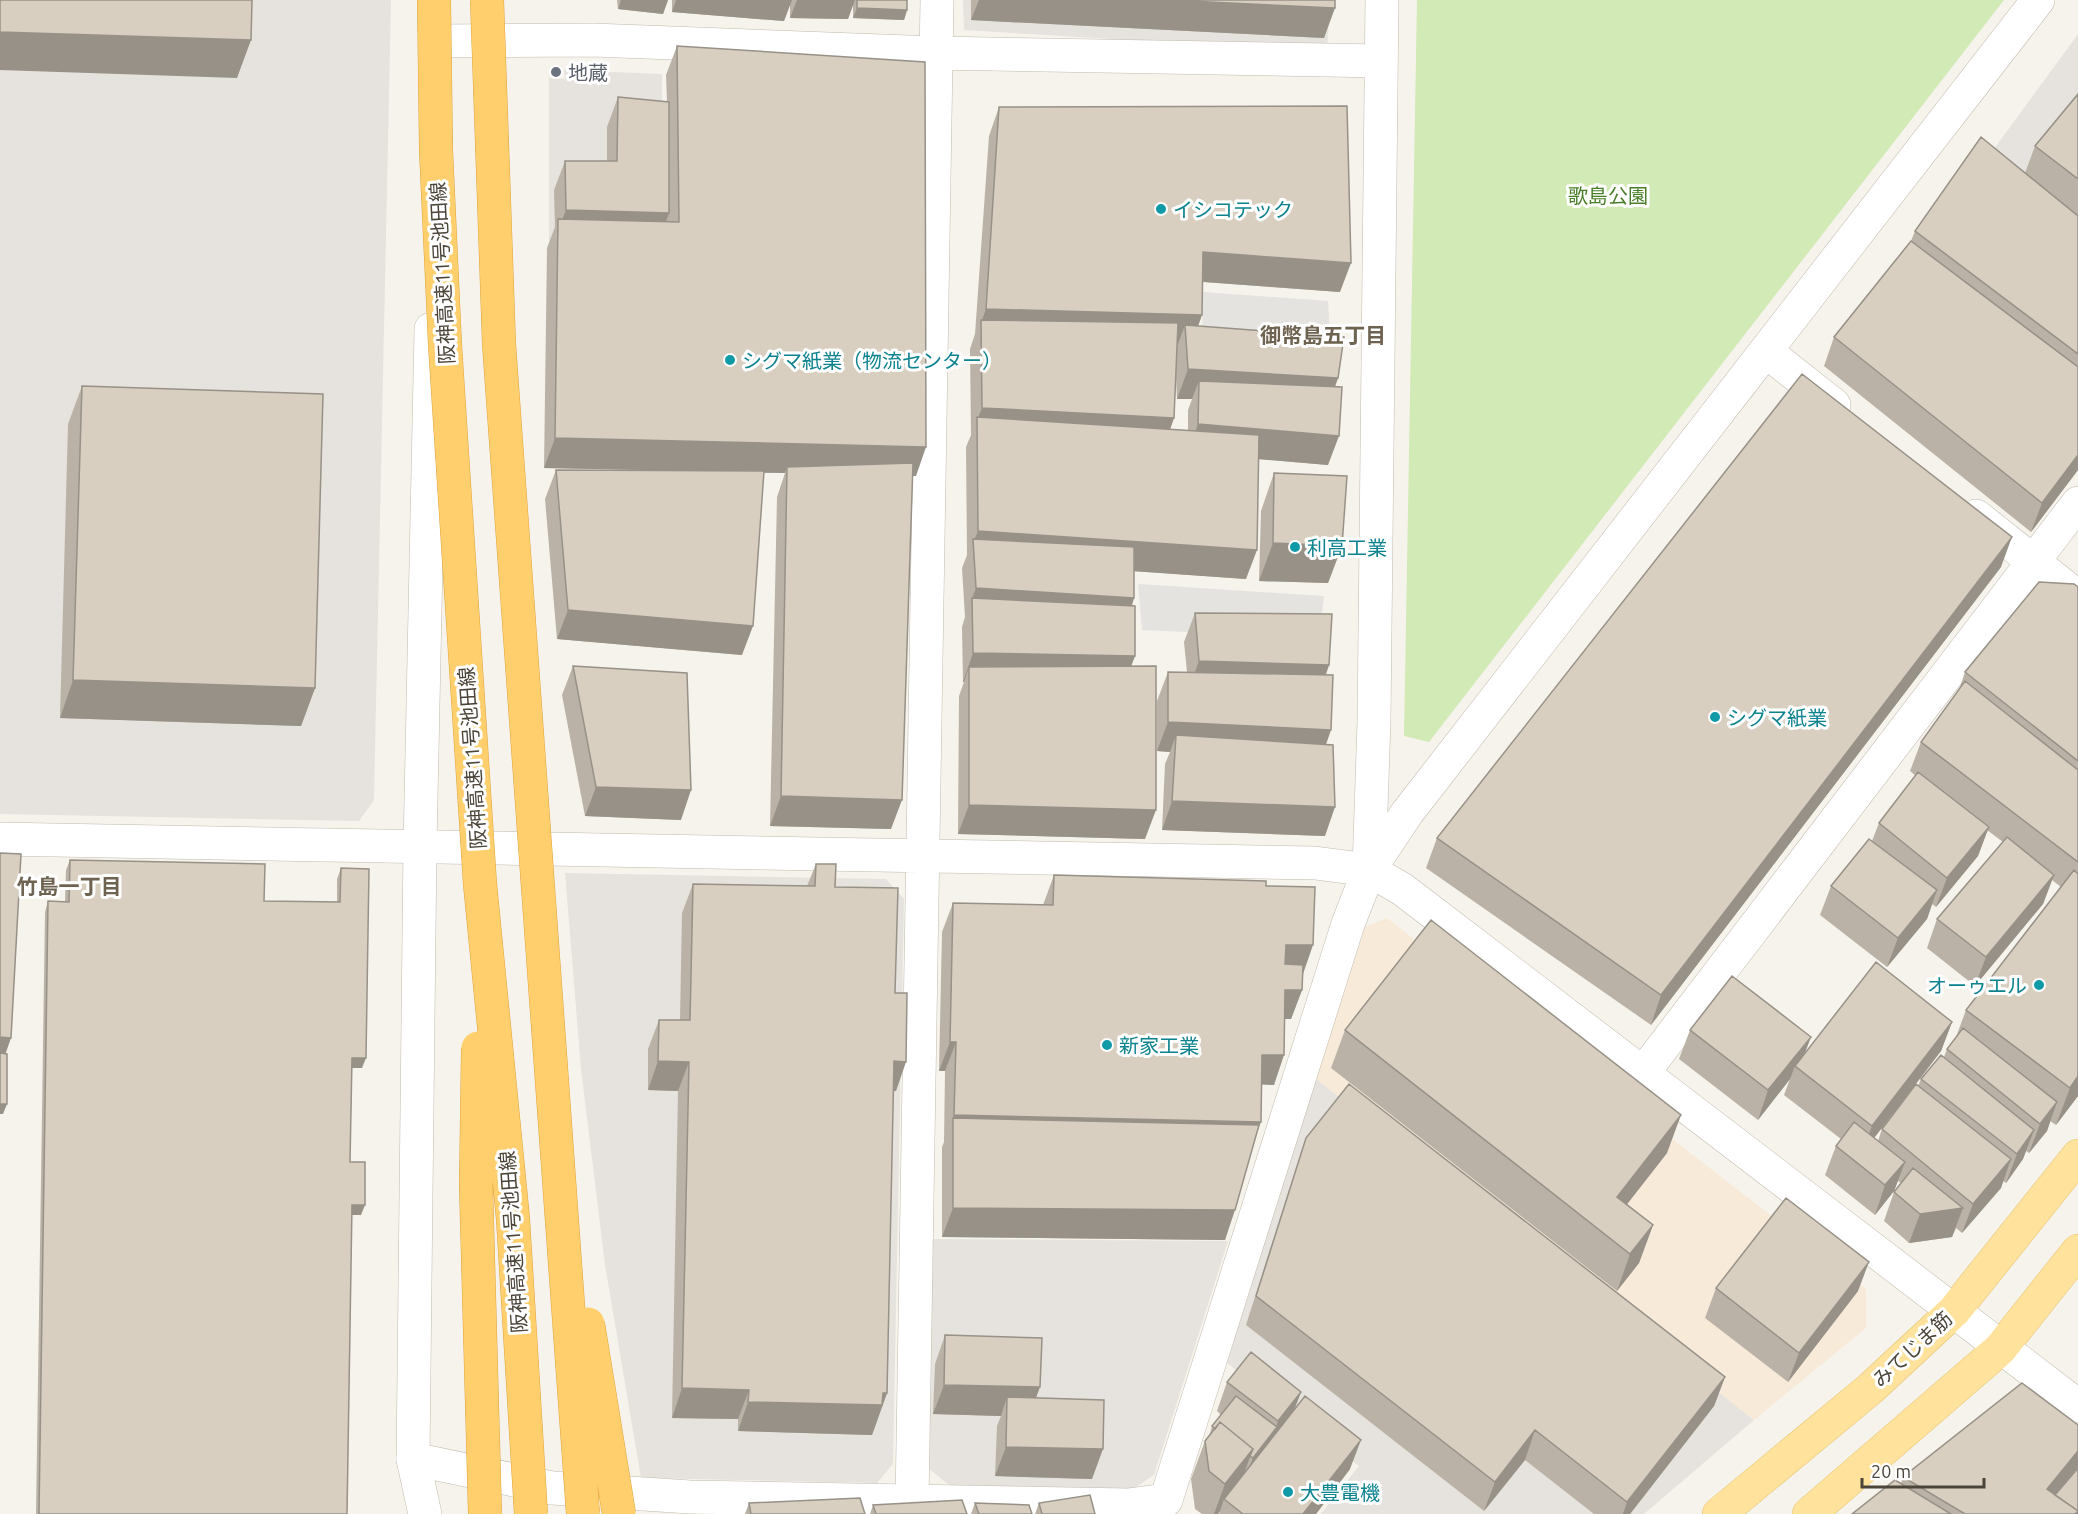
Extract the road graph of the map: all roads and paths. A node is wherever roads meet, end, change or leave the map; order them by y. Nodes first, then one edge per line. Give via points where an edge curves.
1 (434, 0) edge
2 (438, 0) edge
3 (487, 0) edge
4 (937, 0) edge
5 (1382, 0) edge
6 (2038, 0) edge
7 (438, 41) junction
8 (936, 53) junction
9 (1381, 61) junction
10 (1767, 352) junction
11 (1859, 424) edge
12 (1950, 496) edge
13 (2078, 503) edge
14 (2033, 562) junction
15 (2078, 597) edge
16 (0, 839) edge
17 (420, 846) junction
18 (923, 854) junction
19 (1369, 870) junction
20 (480, 884) junction
21 (1643, 1073) junction
22 (554, 1112) junction
23 (2078, 1156) edge
24 (2078, 1251) edge
25 (1954, 1311) junction
26 (2000, 1349) junction
27 (2078, 1406) edge
28 (413, 1459) junction
29 (912, 1502) junction
30 (1171, 1507) edge
31 (416, 1514) edge
32 (425, 1514) edge
33 (439, 1514) edge
34 (485, 1514) edge
35 (531, 1514) edge
36 (583, 1514) edge
37 (619, 1514) edge
38 (1719, 1514) edge
39 (1809, 1514) edge

1 - 20 highway, 阪神高速11号池田線, bridge via 445,333
2 - 7 street
3 - 22 highway, bridge via 499,344
4 - 8 street
5 - 9 street
6 - 10 street
7 - 8 street via 593,40
7 - 17 street
8 - 9 street
8 - 18 street
9 - 19 street
10 - 11 street
10 - 19 street via 1407,813
12 - 14 street
13 - 14 street
14 - 15 street
14 - 21 street
16 - 17 street
17 - 18 street
17 - 28 street
18 - 19 street via 1315,863
18 - 29 street
19 - 21 street via 1402,889
19 - 30 street via 1348,924
20 - 34 highway, bridge via 476,1185
20 - 35 highway, 阪神高速11号池田線, bridge via 513,1219
21 - 25 street
22 - 36 highway, bridge
22 - 37 highway, bridge
23 - 25 main road, みてじま筋
24 - 26 main road
25 - 26 street
25 - 38 main road, みてじま筋 via 1870,1389
26 - 27 street
26 - 39 main road
28 - 29 street via 552,1488 690,1497
28 - 31 street
28 - 32 street
28 - 33 street
29 - 30 street

